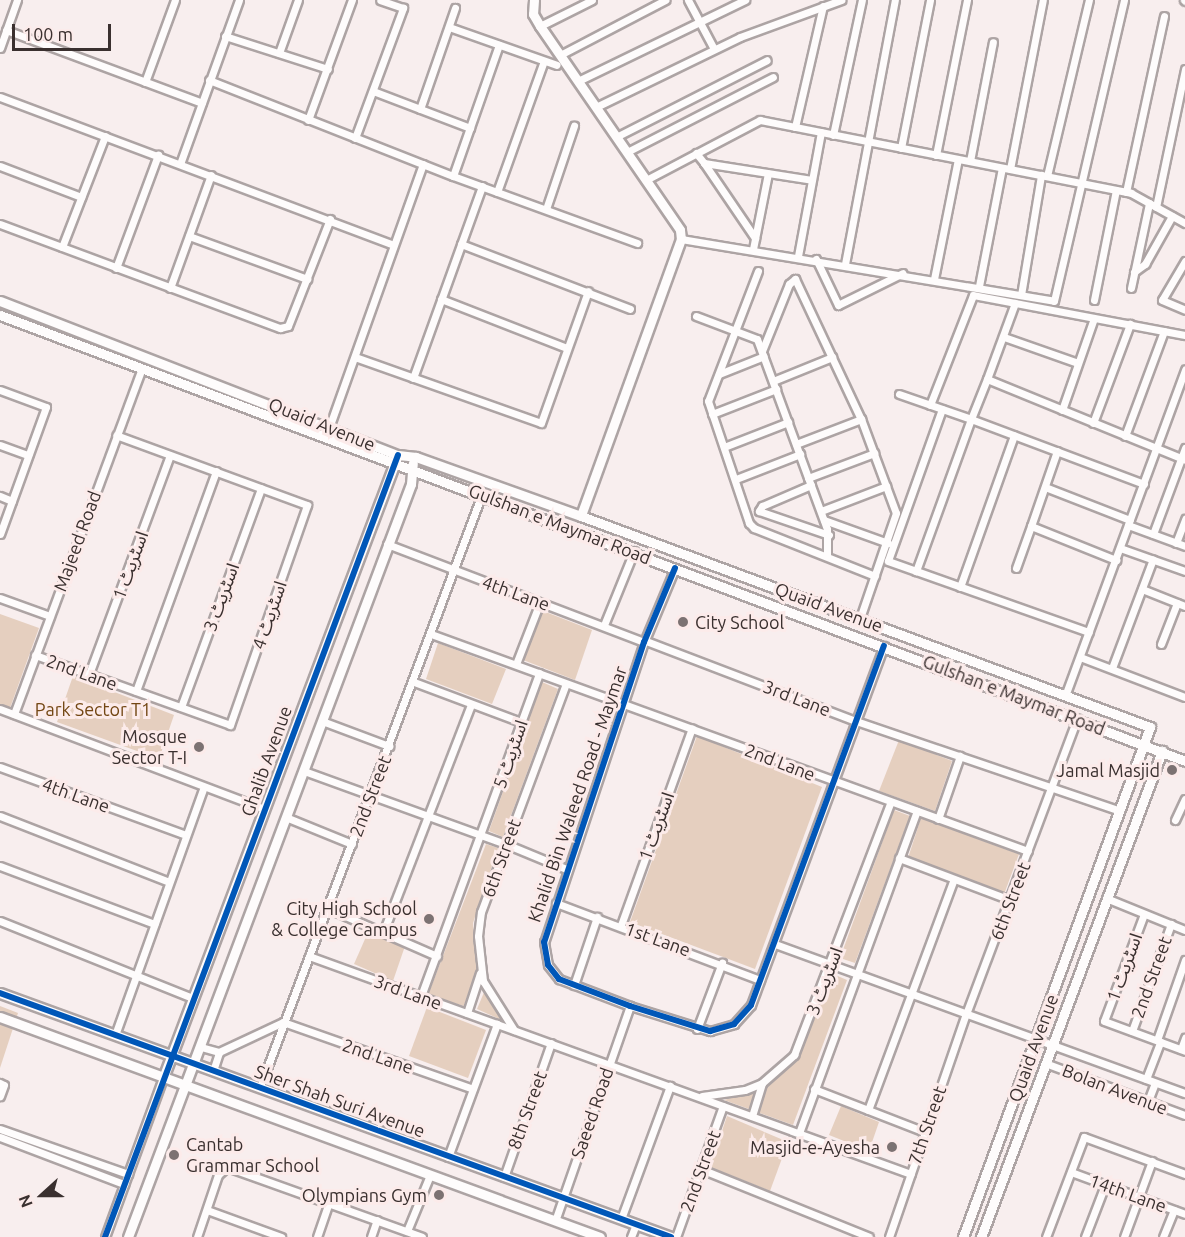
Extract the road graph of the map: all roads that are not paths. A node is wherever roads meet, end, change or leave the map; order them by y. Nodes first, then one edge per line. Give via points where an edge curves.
1 (17, 0) edge
2 (175, 0) edge
3 (239, 0) edge
4 (298, 0) edge
5 (352, 0) edge
6 (380, 0) edge
7 (534, 0) edge
8 (592, 0) edge
9 (665, 0) edge
10 (688, 0) edge
11 (746, 0) edge
12 (841, 0) edge
13 (862, 0) edge
14 (895, 0) edge
15 (930, 0) edge
16 (967, 0) edge
17 (1043, 0) edge
18 (1089, 0) edge
19 (1124, 0) edge
20 (823, 6) junction
21 (455, 8) dead end
22 (1164, 16) dead end
23 (699, 20) junction
24 (540, 26) junction
25 (449, 27) junction
26 (6, 30) junction
27 (225, 36) junction
28 (993, 42) dead end
29 (499, 45) junction
30 (0, 48) edge
31 (714, 49) junction
32 (279, 53) junction
33 (558, 60) junction
34 (767, 60) dead end
35 (544, 61) junction
36 (328, 69) junction
37 (1185, 69) edge
38 (773, 77) dead end
39 (209, 80) junction
40 (578, 81) junction
41 (145, 82) junction
42 (373, 91) junction
43 (0, 97) edge
44 (202, 103) junction
45 (596, 107) junction
46 (420, 109) junction
47 (308, 120) junction
48 (574, 126) dead end
49 (795, 127) junction
50 (470, 128) junction
51 (821, 132) junction
52 (833, 135) junction
53 (105, 136) junction
54 (616, 137) junction
55 (355, 138) junction
56 (867, 141) junction
57 (901, 148) junction
58 (627, 152) junction
59 (696, 153) junction
60 (158, 155) junction
61 (936, 155) junction
62 (958, 159) junction
63 (970, 161) junction
64 (704, 163) junction
65 (180, 164) junction
66 (423, 164) junction
67 (0, 166) edge
68 (1006, 168) junction
69 (768, 174) junction
70 (211, 175) junction
71 (453, 176) junction
72 (1044, 176) junction
73 (646, 180) junction
74 (812, 180) junction
75 (1081, 183) junction
76 (482, 186) junction
77 (1116, 190) junction
78 (497, 192) junction
79 (1126, 192) junction
80 (81, 197) junction
81 (1149, 203) junction
82 (1156, 207) junction
83 (546, 209) junction
84 (1172, 216) junction
85 (330, 219) junction
86 (1185, 223) edge
87 (0, 224) edge
88 (189, 236) junction
89 (755, 238) junction
90 (681, 239) junction
91 (637, 243) dead end
92 (461, 244) junction
93 (393, 245) junction
94 (62, 247) junction
95 (753, 249) junction
96 (798, 256) junction
97 (816, 259) junction
98 (1185, 261) edge
99 (845, 264) junction
100 (116, 267) junction
101 (758, 271) dead end
102 (1134, 272) junction
103 (903, 273) junction
104 (307, 279) junction
105 (934, 279) junction
106 (979, 286) junction
107 (170, 288) junction
108 (1131, 288) dead end
109 (588, 291) junction
110 (1021, 294) junction
111 (441, 299) junction
112 (1094, 300) dead end
113 (0, 301) edge
114 (1015, 303) junction
115 (630, 309) dead end
116 (1185, 309) edge
117 (0, 315) edge
118 (696, 316) dead end
119 (1094, 318) junction
120 (1130, 324) junction
121 (737, 330) junction
122 (1164, 331) junction
123 (1185, 335) edge
124 (1004, 338) junction
125 (567, 348) junction
126 (763, 354) junction
127 (355, 357) junction
128 (832, 357) junction
129 (1078, 363) junction
130 (142, 368) junction
131 (1185, 369) edge
132 (719, 374) junction
133 (412, 378) junction
134 (987, 379) junction
135 (773, 381) junction
136 (776, 389) junction
137 (0, 390) edge
138 (900, 394) dead end
139 (930, 405) junction
140 (942, 409) junction
141 (1062, 410) junction
142 (712, 414) junction
143 (861, 419) junction
144 (971, 419) junction
145 (788, 422) junction
146 (1093, 423) junction
147 (330, 425) junction
148 (116, 435) junction
149 (1014, 435) junction
150 (1125, 436) junction
151 (796, 444) junction
152 (0, 445) edge
153 (724, 447) junction
154 (1185, 448) edge
155 (1156, 449) junction
156 (1057, 451) junction
157 (874, 453) junction
158 (800, 454) junction
159 (28, 455) junction
160 (171, 455) junction
161 (416, 457) junction
162 (397, 459) junction
163 (1183, 460) edge
164 (412, 467) junction
165 (216, 471) junction
166 (736, 479) junction
167 (810, 481) junction
168 (1144, 484) junction
169 (886, 486) junction
170 (1045, 487) junction
171 (261, 488) junction
172 (482, 494) junction
173 (0, 496) edge
174 (12, 501) junction
175 (821, 511) junction
176 (581, 516) junction
177 (1185, 519) edge
178 (824, 520) junction
179 (1129, 523) junction
180 (1031, 526) junction
181 (0, 534) edge
182 (829, 534) junction
183 (1153, 534) junction
184 (888, 543) junction
185 (1176, 543) junction
186 (387, 544) junction
187 (1185, 546) edge
188 (1120, 548) junction
189 (634, 551) junction
190 (827, 555) junction
191 (1153, 559) junction
192 (1116, 560) junction
193 (675, 568) junction
194 (1016, 568) dead end
195 (455, 570) junction
196 (1185, 571) edge
197 (916, 572) junction
198 (875, 576) junction
199 (960, 587) junction
200 (1142, 590) junction
201 (0, 598) edge
202 (540, 602) junction
203 (1177, 603) junction
204 (1185, 606) edge
205 (50, 616) junction
206 (860, 618) junction
207 (604, 625) junction
208 (1089, 632) junction
209 (431, 634) junction
210 (645, 642) junction
211 (1161, 644) dead end
212 (884, 646) junction
213 (35, 655) junction
214 (1080, 657) junction
215 (516, 664) junction
216 (1112, 668) junction
217 (539, 673) junction
218 (89, 674) junction
219 (414, 682) junction
220 (566, 684) junction
221 (136, 691) junction
222 (1065, 696) junction
223 (1185, 697) edge
224 (471, 704) junction
225 (622, 706) junction
226 (181, 707) junction
227 (0, 709) edge
228 (14, 714) junction
229 (1077, 718) junction
230 (322, 721) junction
231 (856, 721) junction
232 (521, 722) junction
233 (230, 725) joint
234 (692, 728) junction
235 (1144, 744) junction
236 (389, 746) junction
237 (1162, 752) junction
238 (960, 756) junction
239 (1185, 761) edge
240 (0, 767) edge
241 (304, 771) junction
242 (832, 783) junction
243 (204, 787) junction
244 (1052, 787) junction
245 (371, 795) junction
246 (1185, 799) edge
247 (890, 803) junction
248 (264, 809) junction
249 (917, 811) junction
250 (1120, 811) junction
251 (0, 816) edge
252 (430, 816) junction
253 (288, 818) junction
254 (938, 819) junction
255 (1175, 820) dead end
256 (186, 835) junction
257 (482, 835) junction
258 (351, 844) junction
259 (506, 844) junction
260 (1028, 851) junction
261 (899, 858) junction
262 (0, 866) edge
263 (566, 870) junction
264 (953, 881) junction
265 (169, 882) junction
266 (1106, 898) junction
267 (1010, 900) junction
268 (556, 903) junction
269 (327, 908) junction
270 (1144, 914) junction
271 (597, 916) junction
272 (0, 921) edge
273 (154, 924) junction
274 (1171, 924) junction
275 (621, 925) junction
276 (384, 930) junction
277 (1185, 930) edge
278 (775, 944) junction
279 (309, 956) junction
280 (437, 956) junction
281 (1185, 960) edge
282 (722, 963) junction
283 (831, 964) junction
284 (482, 969) junction
285 (856, 974) junction
286 (137, 975) junction
287 (760, 980) junction
288 (574, 985) junction
289 (0, 993) edge
290 (908, 995) junction
291 (421, 996) junction
292 (193, 998) junction
293 (630, 1006) junction
294 (467, 1013) junction
295 (966, 1014) junction
296 (0, 1017) edge
297 (283, 1022) junction
298 (497, 1024) junction
299 (697, 1029) junction
300 (514, 1030) junction
301 (1132, 1031) junction
302 (115, 1035) junction
303 (1185, 1038) edge
304 (1036, 1040) junction
305 (1159, 1041) junction
306 (551, 1043) junction
307 (1052, 1046) junction
308 (201, 1047) junction
309 (1183, 1050) edge
310 (219, 1052) junction
311 (171, 1056) junction
312 (1045, 1063) junction
313 (194, 1065) junction
314 (609, 1065) junction
315 (213, 1071) junction
316 (163, 1078) junction
317 (1146, 1079) junction
318 (762, 1083) junction
319 (1155, 1083) junction
320 (2, 1084) edge
321 (186, 1086) junction
322 (670, 1086) junction
323 (260, 1087) junction
324 (473, 1089) junction
325 (814, 1089) junction
326 (1185, 1093) edge
327 (0, 1096) edge
328 (696, 1096) junction
329 (1148, 1101) junction
330 (723, 1106) junction
331 (868, 1110) junction
332 (1185, 1115) edge
333 (752, 1116) junction
334 (0, 1129) edge
335 (925, 1132) junction
336 (799, 1133) junction
337 (0, 1137) edge
338 (448, 1157) junction
339 (1152, 1161) junction
340 (700, 1169) junction
341 (1071, 1172) junction
342 (1185, 1173) edge
343 (128, 1174) junction
344 (910, 1174) junction
345 (430, 1175) junction
346 (504, 1176) junction
347 (124, 1184) junction
348 (1106, 1185) junction
349 (1138, 1196) junction
350 (562, 1198) junction
351 (330, 1203) junction
352 (207, 1210) junction
353 (1174, 1210) junction
354 (1185, 1214) edge
355 (621, 1219) junction
356 (377, 1220) junction
357 (555, 1221) junction
358 (636, 1224) junction
359 (407, 1232) junction
360 (105, 1237) edge
361 (128, 1237) edge
362 (197, 1237) edge
363 (281, 1237) edge
364 (317, 1237) edge
365 (370, 1237) edge
366 (420, 1237) edge
367 (600, 1237) edge
368 (631, 1237) edge
369 (670, 1237) edge
370 (676, 1237) edge
371 (869, 1237) edge
372 (889, 1237) edge
373 (963, 1237) edge
374 (981, 1237) edge
375 (1046, 1237) edge
376 (1085, 1237) edge
377 (1124, 1237) edge
378 (1163, 1237) edge

1 - 26 street
2 - 41 street
3 - 27 street
4 - 32 street
5 - 36 street
6 - 42 street via 403,8
7 - 24 main road via 533,14
8 - 24 street
9 - 33 street
10 - 23 street
11 - 23 street
12 - 20 street
13 - 52 street
14 - 56 street
15 - 57 street
16 - 61 street
17 - 68 street
18 - 72 street
19 - 75 street
20 - 31 street
20 - 49 street
21 - 25 street
22 - 79 street
23 - 31 street
23 - 40 street
24 - 33 main road
25 - 29 street
25 - 46 street
26 - 30 street
26 - 41 street
27 - 32 street
27 - 39 street
28 - 63 street
29 - 35 street
29 - 50 street
31 - 45 street
32 - 36 street
33 - 35 street
33 - 40 main road
34 - 54 street
35 - 78 street
36 - 47 street
37 - 82 street
38 - 58 street
39 - 44 street
39 - 47 street
40 - 45 main road
41 - 44 street
42 - 46 street
42 - 55 street
43 - 53 street
44 - 65 street
45 - 54 main road
46 - 50 street
47 - 55 street
48 - 83 street
49 - 51 street
49 - 59 street via 760,120
50 - 71 street
51 - 52 street
51 - 74 street
52 - 56 street
53 - 60 street
53 - 80 street
54 - 58 main road
55 - 66 street
56 - 57 street
56 - 99 street
57 - 61 street
58 - 73 main road
59 - 64 street
59 - 73 street
60 - 65 street
60 - 100 street
61 - 62 street
62 - 63 street
62 - 105 street
63 - 68 street
64 - 69 street
64 - 89 street
65 - 70 street
66 - 71 street
66 - 93 street
67 - 80 street
68 - 72 street
68 - 106 street
69 - 74 street
69 - 89 street
70 - 85 street
70 - 88 street
71 - 76 street
72 - 75 street
72 - 110 street
73 - 90 main road
74 - 96 street
75 - 77 street
75 - 110 street via 1056,299
76 - 78 street
76 - 92 street
77 - 79 street
77 - 112 street
78 - 83 street
79 - 81 street
80 - 94 street
81 - 82 street
81 - 102 street
82 - 84 street
83 - 91 street
84 - 86 street
84 - 102 street via 1144,264
85 - 93 street
85 - 104 street
87 - 94 street
88 - 104 street
88 - 107 street
89 - 95 street
90 - 95 street
90 - 176 main road
92 - 109 street
92 - 111 street
93 - 127 street
94 - 100 street
95 - 96 street
96 - 97 street
97 - 99 street
97 - 103 street via 838,305
98 - 116 street via 1162,300
99 - 103 street
100 - 107 street
101 - 121 street
102 - 108 street
103 - 105 street
104 - 107 street via 288,326 280,328
105 - 106 street
106 - 110 street
109 - 115 street
109 - 125 street
111 - 125 street
111 - 133 street
113 - 147 main road, Quaid Avenue
114 - 119 street
114 - 124 street
114 - 139 street via 971,297
117 - 130 main road, Gulshan e Maymar Road
118 - 121 street
119 - 120 street
119 - 129 street
120 - 122 street
120 - 146 street
121 - 126 street via 757,339
121 - 132 street
122 - 123 street
122 - 150 street
124 - 129 street
124 - 134 street
125 - 133 street via 541,423
126 - 128 street via 789,284 795,279
126 - 132 street
126 - 135 street
127 - 133 street
127 - 147 street
128 - 135 street
128 - 143 street
129 - 141 street
130 - 148 street, Majeed Road
130 - 162 main road, Gulshan e Maymar Road
131 - 155 street
132 - 142 street via 709,396
134 - 141 street
134 - 144 street
135 - 136 street
136 - 142 street
136 - 145 street
137 - 159 street via 46,407
138 - 139 street
139 - 140 street
140 - 144 street
140 - 197 street via 888,561
141 - 146 street
142 - 153 street
143 - 151 street
143 - 157 street
144 - 149 street
144 - 197 street
145 - 151 street
145 - 153 street
146 - 150 street
147 - 162 main road, Quaid Avenue
148 - 160 street
148 - 205 street, Majeed Road
149 - 156 street
149 - 199 street
150 - 155 street
151 - 158 street
152 - 159 street
153 - 166 street
154 - 163 street
155 - 163 street
155 - 168 street
156 - 168 street
156 - 170 street
157 - 167 street
157 - 169 street
158 - 166 street
158 - 167 street
159 - 174 street
160 - 165 street
160 - 218 street, اسٹریٹ 1
161 - 162 main road, Quaid Avenue
161 - 164 main road
161 - 176 main road, Quaid Avenue
162 - 164 main road, Gulshan e Maymar Road
162 - 248 main road, Ghalib Avenue
163 - 183 street
164 - 172 main road, Gulshan e Maymar Road
164 - 186 main road via 411,484
165 - 171 street
165 - 221 street
166 - 190 street via 754,528
167 - 175 street
167 - 182 street via 759,511
168 - 179 street
169 - 175 street
169 - 184 street via 897,517
170 - 179 street
170 - 180 street
171 - 226 street, اسٹریٹ 3
171 - 233 street, اسٹریٹ 4 via 307,504
172 - 189 main road, Gulshan e Maymar Road
172 - 195 street
173 - 174 street
174 - 181 street
175 - 178 street
176 - 206 main road, Quaid Avenue
177 - 185 street
178 - 182 street
178 - 184 street
179 - 183 street
179 - 188 street
180 - 192 street
180 - 194 street
182 - 190 street
183 - 185 street
184 - 198 street
185 - 187 street
186 - 195 street, 4th Lane
186 - 230 main road
188 - 191 street
188 - 192 street
189 - 193 main road, Gulshan e Maymar Road
189 - 207 street
190 - 198 street
191 - 196 street
191 - 200 street
192 - 208 street
193 - 210 street, Khalid Bin Waleed Road - Maymar
193 - 212 main road, Gulshan e Maymar Road
195 - 202 street, 4th Lane
195 - 209 street, 2nd Street
197 - 199 street
198 - 206 street
199 - 208 street
200 - 203 street
200 - 216 street
201 - 205 street
202 - 207 street, 4th Lane
202 - 215 street
203 - 204 street
203 - 211 street
205 - 213 street, Majeed Road
206 - 222 main road, Quaid Avenue
207 - 210 street, 4th Lane
208 - 214 street
209 - 215 street
209 - 219 street, 2nd Street
210 - 225 street, Khalid Bin Waleed Road - Maymar
210 - 231 street, 3rd Lane
212 - 229 main road, Gulshan e Maymar Road
212 - 231 street, Khalid Bin Waleed Road - Maymar
213 - 218 street, 2nd Lane
213 - 228 street, Majeed Road
214 - 216 street
214 - 222 street
215 - 217 street
216 - 223 street
217 - 220 street
217 - 232 street, اسٹریٹ 5
218 - 221 street, 2nd Lane
219 - 224 street
219 - 236 street, 2nd Street
220 - 225 street, 2nd Lane
220 - 259 street, 6th Street
221 - 226 street, 2nd Lane
222 - 235 main road, Quaid Avenue via 1150,727
224 - 232 street
224 - 252 street
225 - 234 street, 2nd Lane
225 - 263 street, Khalid Bin Waleed Road - Maymar
226 - 233 street, 2nd Lane
227 - 228 street
228 - 243 street
229 - 235 main road, Gulshan e Maymar Road
229 - 244 street
230 - 236 street
230 - 241 main road
231 - 238 street, 3rd Lane
231 - 242 street, Khalid Bin Waleed Road - Maymar
232 - 257 street, اسٹریٹ 5
234 - 242 street, 2nd Lane
234 - 275 street, اسٹریٹ 1
235 - 237 main road, Gulshan e Maymar Road
235 - 250 main road, Quaid Avenue
236 - 245 street, 2nd Street
237 - 239 main road, Gulshan e Maymar Road
237 - 266 main road, Quaid Avenue
238 - 244 street, 3rd Lane
238 - 254 street
240 - 256 street, 4th Lane
241 - 245 street
241 - 253 main road
242 - 247 street, 2nd Lane
242 - 278 street, Khalid Bin Waleed Road - Maymar
243 - 248 street
243 - 256 street
244 - 250 street, 3rd Lane
244 - 260 street, 6th Street
245 - 252 street
245 - 258 street, 2nd Street
246 - 255 street
247 - 249 street, 2nd Lane
247 - 283 street, اسٹریٹ 3
248 - 292 main road, Ghalib Avenue
249 - 254 street, 2nd Lane
249 - 261 street, اسٹریٹ 3
250 - 304 main road, Quaid Avenue
251 - 265 street
252 - 257 street
252 - 276 street
253 - 258 street
253 - 308 main road
254 - 260 street, 2nd Lane
256 - 265 street
257 - 259 street
257 - 280 street
258 - 269 street, 2nd Street
259 - 263 street
259 - 284 street, 6th Street via 482,912 478,936
260 - 267 street, 6th Street
261 - 264 street
261 - 285 street, اسٹریٹ 3
262 - 273 street
263 - 268 street, Khalid Bin Waleed Road - Maymar
264 - 267 street
264 - 290 street
265 - 273 street
266 - 270 street
266 - 307 main road, Quaid Avenue
267 - 295 street, 6th Street
268 - 271 street, 1st Lane
268 - 288 street, Khalid Bin Waleed Road - Maymar via 544,942 545,957 559,980
269 - 276 street
269 - 279 street, 2nd Street
270 - 274 street
270 - 301 street, اسٹریٹ 1 via 1104,1021
271 - 275 street, 1st Lane
271 - 288 street
272 - 286 street
273 - 286 street
274 - 277 street
274 - 301 street, 2nd Street
275 - 282 street, 1st Lane
276 - 280 street
278 - 283 street, Bolan Avenue
278 - 287 street, Khalid Bin Waleed Road - Maymar
279 - 291 street, 3rd Lane
279 - 297 street, 2nd Street
280 - 291 street
281 - 305 street
282 - 287 street, 1st Lane
282 - 299 street
283 - 285 street, Bolan Avenue
283 - 318 street, اسٹریٹ 3 via 794,1055
284 - 294 street
284 - 300 street, 6th Street via 483,981
285 - 290 street, Bolan Avenue
285 - 325 street
286 - 292 street
286 - 302 street
287 - 299 street, Khalid Bin Waleed Road - Maymar via 751,1005 734,1024 710,1031
288 - 293 street, Khalid Bin Waleed Road - Maymar
289 - 302 main road, Sher Shah Suri Avenue
290 - 295 street, Bolan Avenue
290 - 331 street
291 - 294 street, 3rd Lane
292 - 311 main road, Ghalib Avenue
293 - 299 street, Khalid Bin Waleed Road - Maymar
293 - 314 street, Saeed Road
294 - 298 street, 3rd Lane
295 - 304 street, Bolan Avenue
295 - 335 street, 7th Street
296 - 316 main road
297 - 310 street
297 - 323 street
297 - 324 street, 2nd Lane
298 - 300 street, 3rd Lane
298 - 324 street
300 - 306 street, 3rd Lane
301 - 305 street
302 - 311 main road, Sher Shah Suri Avenue
303 - 309 street
304 - 307 street, Bolan Avenue
304 - 373 main road, Quaid Avenue
305 - 309 street
305 - 317 street
306 - 314 street, 3rd Lane
306 - 346 street, 8th Street
307 - 312 main road, Quaid Avenue
307 - 317 street, Bolan Avenue
308 - 310 street
308 - 313 main road
310 - 315 street
311 - 313 main road, Sher Shah Suri Avenue
311 - 316 main road, Ghalib Avenue
312 - 329 street, Bolan Avenue
312 - 374 main road, Quaid Avenue
313 - 315 main road, Sher Shah Suri Avenue
313 - 321 main road
314 - 322 street
314 - 350 street, Saeed Road
315 - 323 main road, Sher Shah Suri Avenue
316 - 321 main road
316 - 343 street
317 - 319 street, Bolan Avenue
318 - 328 street, اسٹریٹ 3 via 725,1094
318 - 333 street
319 - 326 street, Bolan Avenue
319 - 329 street
320 - 327 street
321 - 345 main road
321 - 361 main road
322 - 328 street
322 - 355 street
323 - 338 main road, Sher Shah Suri Avenue
324 - 338 street
325 - 331 street
325 - 336 street
328 - 330 street
329 - 332 street, Bolan Avenue
330 - 333 street
330 - 340 street, 2nd Street
331 - 335 street
333 - 336 street
334 - 343 street
335 - 344 street, 7th Street
336 - 344 street
337 - 347 street
338 - 346 main road, Sher Shah Suri Avenue
339 - 341 street via 1084,1137
339 - 342 street
339 - 349 street
340 - 370 street, 2nd Street
340 - 371 street
341 - 348 street, 14th Lane
341 - 375 street
343 - 347 street
344 - 372 street, 7th Street
345 - 357 main road
345 - 359 street
346 - 350 main road, Sher Shah Suri Avenue
347 - 360 street
348 - 349 street, 14th Lane
348 - 376 street
349 - 353 street, 14th Lane
349 - 377 street
350 - 355 main road, Sher Shah Suri Avenue
350 - 357 street, Saeed Road
351 - 352 street via 227,1167 218,1175
351 - 356 street
351 - 364 street
352 - 362 street
352 - 363 street
353 - 354 street, 14th Lane
353 - 378 street
355 - 358 main road, Sher Shah Suri Avenue
356 - 359 street
356 - 365 street
357 - 367 main road
358 - 368 street
358 - 369 main road, Sher Shah Suri Avenue
359 - 366 street

